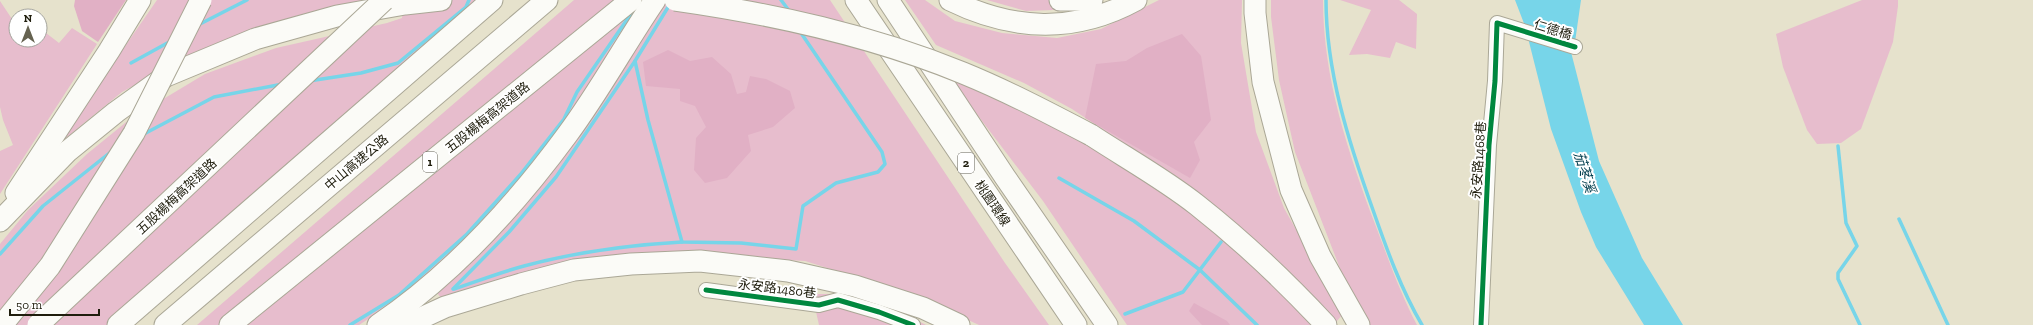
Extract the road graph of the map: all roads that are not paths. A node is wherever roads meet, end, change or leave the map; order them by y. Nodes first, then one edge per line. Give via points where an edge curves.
1 (140, 0) edge
2 (201, 0) edge
3 (384, 0) edge
4 (441, 0) edge
5 (492, 0) edge
6 (547, 0) edge
7 (631, 0) edge
8 (655, 0) edge
9 (675, 0) edge
10 (856, 0) edge
11 (888, 0) edge
12 (950, 0) edge
13 (1060, 0) edge
14 (1092, 0) edge
15 (1136, 0) edge
16 (1255, 0) edge
17 (1524, 31) joint
18 (1575, 47) dead end
19 (0, 217) edge
20 (0, 221) edge
21 (706, 290) dead end
22 (2, 325) edge
23 (38, 325) edge
24 (118, 325) edge
25 (165, 325) edge
26 (230, 325) edge
27 (378, 325) edge
28 (406, 325) edge
29 (913, 325) edge
30 (959, 325) edge
31 (1076, 325) edge
32 (1107, 325) edge
33 (1326, 325) edge
34 (1359, 325) edge
35 (1481, 325) edge

1 - 19 highway
2 - 22 highway, bridge via 134,133 50,266
3 - 23 highway, 五股楊梅高架道路, bridge
4 - 20 highway via 337,16 255,39 166,76 68,151
5 - 24 highway
6 - 25 highway, 中山高速公路
7 - 26 highway, 五股楊梅高架道路 / 1
8 - 27 highway via 568,134 514,202 461,258 409,304
9 - 33 highway, bridge via 746,10 803,22 893,48 1016,96 1091,135 1202,209 1285,281
10 - 31 highway, 桃園環線 / 2
11 - 32 highway, 桃園環線 / 2
12 - 15 highway via 1000,20 1037,25 1072,23 1117,11
13 - 14 highway
16 - 34 highway via 1263,82 1291,190 1320,256
17 - 18 street, 仁德橋
17 - 35 street, 永安路1468巷 via 1497,23
21 - 29 street, 永安路1480巷 via 819,305 838,300
28 - 30 highway via 445,307 574,270 700,261 788,271 855,286 923,308

